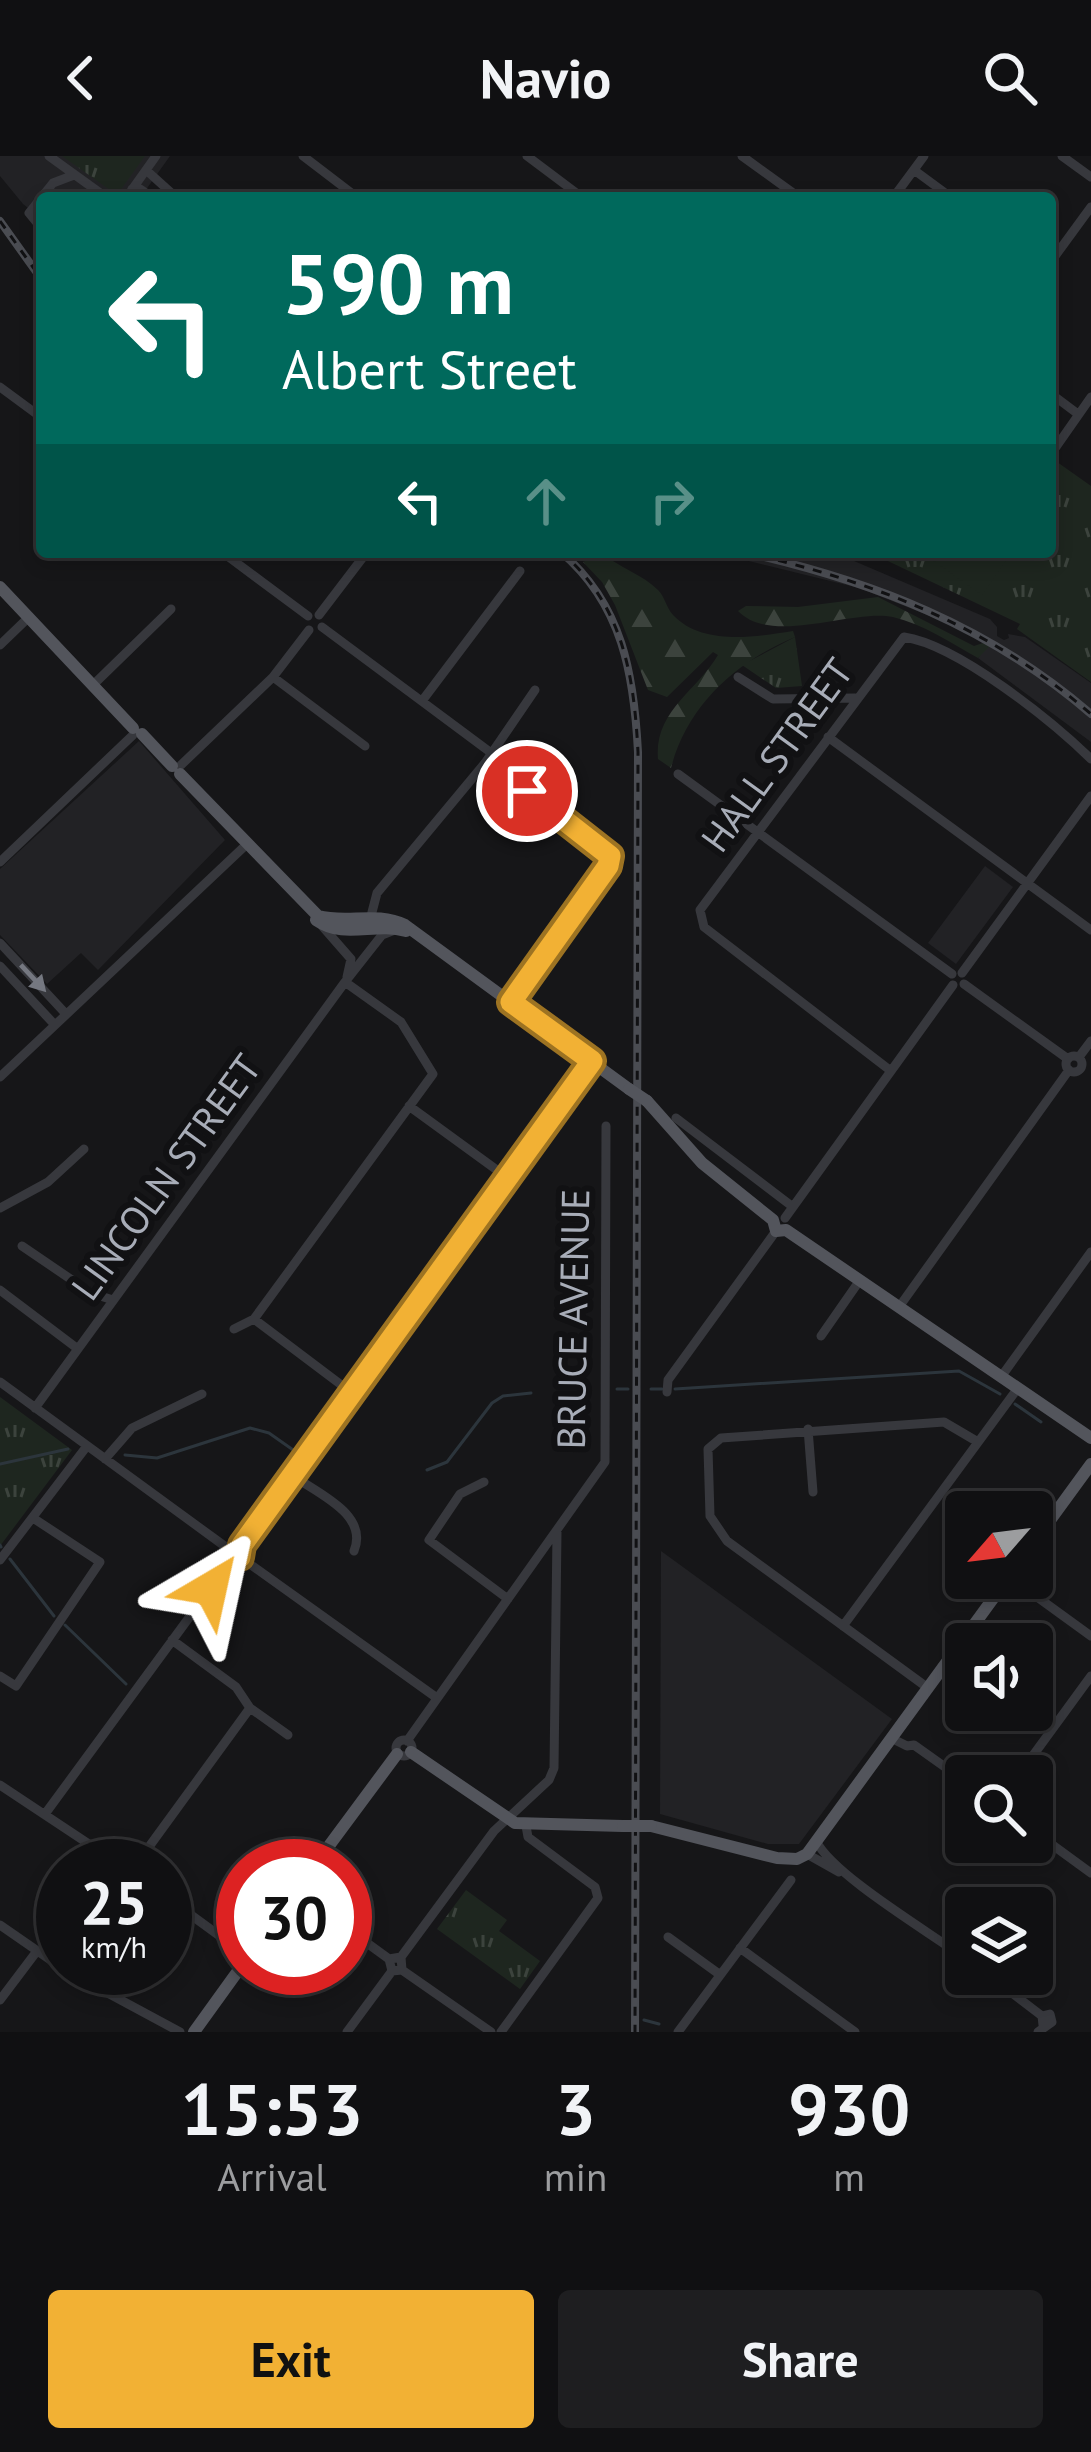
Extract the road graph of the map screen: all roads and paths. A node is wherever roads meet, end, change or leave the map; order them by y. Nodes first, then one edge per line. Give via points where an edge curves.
1 (156, 156) edge
2 (303, 156) edge
3 (527, 156) edge
4 (742, 156) edge
5 (924, 156) edge
6 (1062, 156) edge
7 (51, 158) edge
8 (146, 170) junction
9 (914, 170) junction
10 (74, 175) junction
11 (1091, 177) edge
12 (52, 183) junction
13 (45, 192) edge
14 (98, 192) edge
15 (130, 192) edge
16 (169, 192) edge
17 (350, 192) edge
18 (575, 192) edge
19 (792, 192) edge
20 (898, 192) edge
21 (944, 192) edge
22 (1091, 207) edge
23 (1056, 255) edge
24 (0, 387) edge
25 (1056, 398) edge
26 (1091, 398) edge
27 (36, 414) edge
28 (1078, 414) junction
29 (1056, 446) edge
30 (230, 558) edge
31 (362, 558) edge
32 (520, 571) dead end
33 (0, 587) edge
34 (171, 609) dead end
35 (29, 617) junction
36 (316, 619) junction
37 (0, 644) edge
38 (273, 677) junction
39 (739, 677) dead end
40 (93, 685) junction
41 (535, 690) dead end
42 (855, 698) junction
43 (422, 701) junction
44 (136, 732) junction
45 (827, 737) junction
46 (364, 746) dead end
47 (488, 758) junction
48 (1091, 759) edge
49 (178, 768) junction
50 (678, 774) dead end
51 (1091, 796) edge
52 (758, 833) junction
53 (247, 844) junction
54 (0, 862) edge
55 (1028, 884) junction
56 (299, 899) junction
57 (316, 921) junction
58 (370, 923) junction
59 (404, 930) junction
60 (1091, 930) edge
61 (0, 943) edge
62 (448, 956) junction
63 (365, 958) junction
64 (0, 966) edge
65 (958, 979) junction
66 (345, 982) junction
67 (511, 1002) junction
68 (66, 1014) junction
69 (54, 1024) junction
70 (1091, 1040) edge
71 (592, 1061) junction
72 (1074, 1064) junction
73 (892, 1071) junction
74 (1091, 1076) edge
75 (0, 1077) edge
76 (409, 1106) junction
77 (676, 1118) dead end
78 (606, 1126) dead end
79 (84, 1149) dead end
80 (508, 1178) junction
81 (0, 1208) edge
82 (782, 1221) junction
83 (22, 1246) dead end
84 (1091, 1252) edge
85 (860, 1280) junction
86 (0, 1290) edge
87 (113, 1300) junction
88 (899, 1307) junction
89 (254, 1319) junction
90 (234, 1329) dead end
91 (821, 1336) dead end
92 (78, 1349) junction
93 (1001, 1376) junction
94 (0, 1382) edge
95 (1018, 1388) junction
96 (667, 1392) dead end
97 (352, 1393) junction
98 (202, 1394) dead end
99 (35, 1408) junction
100 (808, 1429) junction
101 (1091, 1438) edge
102 (978, 1442) junction
103 (87, 1446) junction
104 (105, 1459) junction
105 (1091, 1464) edge
106 (292, 1475) junction
107 (484, 1482) dead end
108 (813, 1492) dead end
109 (1053, 1516) edge
110 (34, 1518) junction
111 (556, 1532) junction
112 (354, 1551) dead end
113 (235, 1554) junction
114 (0, 1559) edge
115 (535, 1562) junction
116 (555, 1577) junction
117 (508, 1599) junction
118 (994, 1599) edge
119 (1039, 1599) edge
120 (843, 1626) junction
121 (1091, 1636) edge
122 (172, 1640) junction
123 (0, 1676) edge
124 (1091, 1676) edge
125 (928, 1688) junction
126 (437, 1698) junction
127 (250, 1708) junction
128 (288, 1735) dead end
129 (892, 1738) junction
130 (405, 1749) junction
131 (1033, 1755) edge
132 (945, 1767) edge
133 (0, 1785) edge
134 (45, 1814) junction
135 (505, 1819) junction
136 (526, 1826) junction
137 (82, 1839) edge
138 (155, 1839) edge
139 (335, 1839) edge
140 (816, 1841) junction
141 (1053, 1845) edge
142 (807, 1854) junction
143 (1091, 1873) edge
144 (853, 1877) junction
145 (791, 1880) dead end
146 (0, 1925) edge
147 (668, 1936) dead end
148 (945, 1944) edge
149 (372, 1947) edge
150 (740, 1948) junction
151 (36, 1950) edge
152 (36, 1952) edge
153 (396, 1964) junction
154 (719, 1974) junction
155 (115, 1995) edge
156 (221, 1995) edge
157 (1011, 1995) edge
158 (0, 2000) edge
159 (1044, 2024) edge
160 (180, 2032) edge
161 (194, 2032) edge
162 (346, 2032) edge
163 (491, 2032) edge
164 (501, 2032) edge
165 (678, 2032) edge
166 (855, 2032) edge
167 (1066, 2032) edge

1 - 8 street
2 - 17 street
3 - 18 street
4 - 19 street
5 - 9 street
6 - 11 street
7 - 10 street
7 - 12 street
8 - 15 street
8 - 16 street
9 - 20 street
9 - 21 street
10 - 12 street
10 - 14 street
12 - 13 street
22 - 23 street
24 - 27 street
25 - 28 street
26 - 28 street
28 - 29 street
30 - 36 street
31 - 36 street
32 - 43 street
33 - 35 main road
34 - 40 street
35 - 37 street
35 - 40 main road
36 - 38 street via 305,623 309,630
36 - 43 street
38 - 46 street
38 - 49 street
39 - 42 street via 773,699
40 - 44 main road
41 - 47 street
42 - 45 street, HALL STREET
42 - 48 street, HALL STREET via 904,637 979,672
43 - 47 street
44 - 49 main road
44 - 54 street
45 - 52 street, HALL STREET
45 - 55 street
47 - 58 street via 377,893
47 - 67 street via 610,856
49 - 53 main road
50 - 52 street
51 - 55 street
52 - 65 street
52 - 73 street, HALL STREET via 700,910 704,927
53 - 56 main road
53 - 68 street
55 - 60 street
55 - 65 street
56 - 57 main road
56 - 58 main road via 318,916
57 - 58 main road via 341,931
57 - 66 street via 349,955
58 - 59 main road
58 - 62 main road via 405,925
58 - 63 street
59 - 62 main road
59 - 63 street, LINCOLN STREET via 386,933
61 -> 68 street
62 - 67 main road
63 - 66 street, LINCOLN STREET
64 - 69 street
65 - 72 street
65 - 73 street
66 - 76 street via 401,1022 433,1074
66 - 87 street, LINCOLN STREET
67 - 71 main road
68 - 69 street
69 - 75 street
70 - 72 street
71 - 80 street
71 - 82 main road, bridge via 647,1101 702,1163
72 - 74 street
72 - 88 street
73 - 82 street
76 - 80 street
76 - 89 street
77 - 82 street
78 - 111 street, BRUCE AVENUE via 605,1462
79 - 81 street via 48,1182
80 - 97 street
82 - 85 main road
82 - 96 street
83 - 87 street
84 - 93 street
85 - 88 main road
85 - 91 street
86 - 92 street
87 - 92 street, LINCOLN STREET
88 - 93 main road
89 - 90 street
89 - 97 street
92 - 99 street, LINCOLN STREET
93 - 95 main road
94 - 99 street
95 - 101 main road
95 - 102 street
97 - 106 street
98 - 104 street via 132,1428
99 - 103 street
100 - 102 street via 944,1422
100 - 108 street
100 - 120 street via 716,1439 708,1449 710,1516 727,1541
102 - 120 street
103 - 104 street
103 - 110 street
104 - 113 street
105 - 109 main road
106 - 112 street via 355,1522
106 - 113 street
107 - 117 street via 460,1493 429,1540
110 - 114 street
110 - 123 street via 100,1562 16,1686
111 - 115 street, BRUCE AVENUE
111 - 116 street
113 - 122 street
113 - 126 street
115 - 116 street
115 - 117 street, BRUCE AVENUE
116 - 135 street via 554,1768
117 - 126 street, BRUCE AVENUE
118 - 125 main road
119 - 121 street
120 - 125 street
122 - 127 street via 236,1687
122 - 134 street
124 - 131 street
125 - 129 main road
126 - 130 street, BRUCE AVENUE
127 - 128 street
127 - 138 street
129 - 132 street
129 - 140 main road
130 - 135 main road
130 - 139 main road
133 - 134 street
134 - 137 street
135 - 136 main road
135 - 153 street
136 - 142 main road, bridge via 651,1826 777,1858
136 - 164 street via 528,1837 598,1894
140 - 142 main road
140 - 144 street
141 - 143 street
142 - 144 street
144 - 148 street
145 - 150 street
146 - 151 street
147 - 154 street
149 - 153 street
150 - 154 street
150 - 166 street
152 - 158 street
153 - 162 street
153 - 163 street
154 - 165 street
155 - 160 street
156 - 161 main road
157 - 159 street
159 - 167 street

